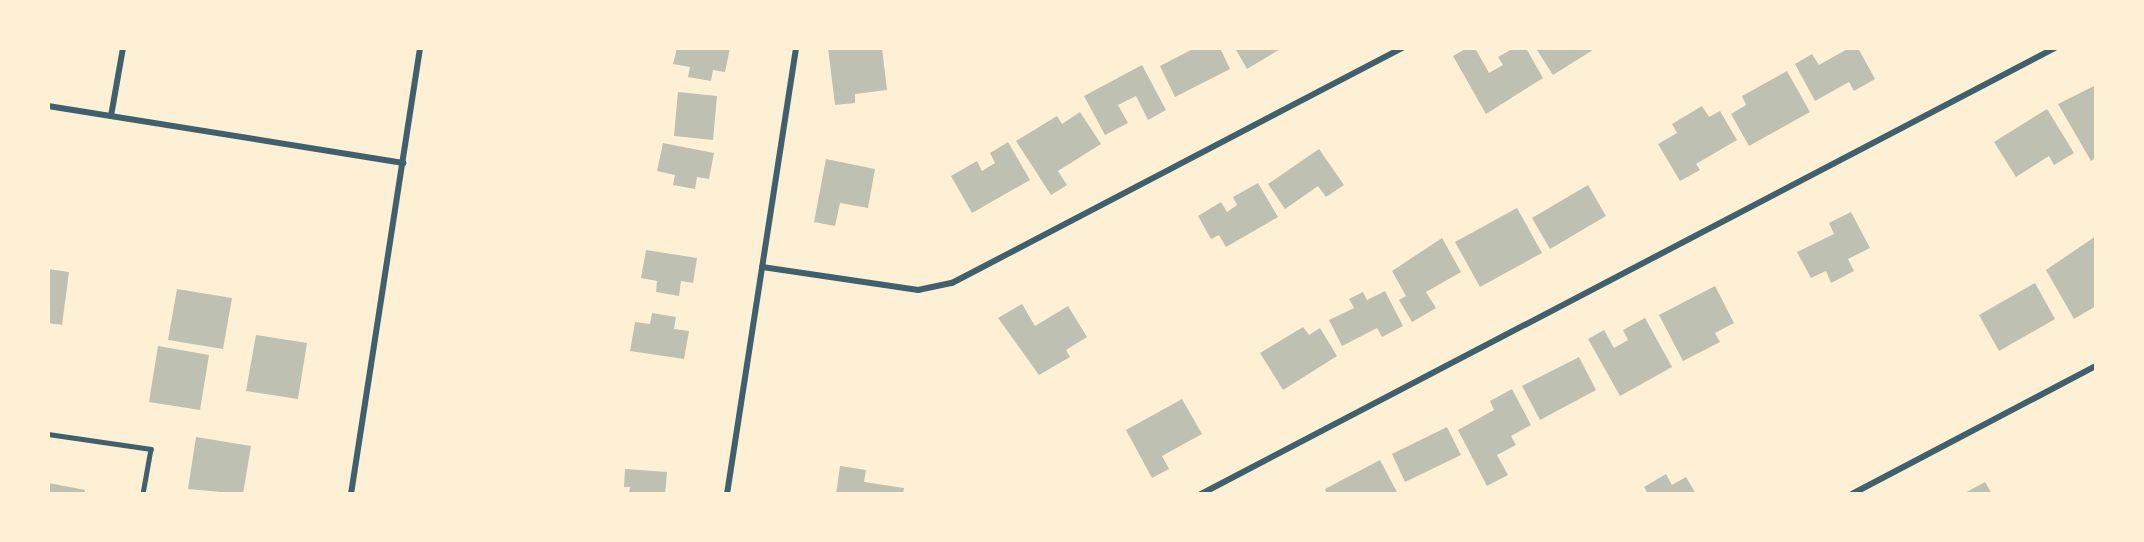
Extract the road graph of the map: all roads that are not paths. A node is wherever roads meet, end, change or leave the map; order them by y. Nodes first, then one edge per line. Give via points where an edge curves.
1 (123, 48) edge
2 (420, 48) edge
3 (796, 48) edge
4 (1402, 48) edge
5 (2055, 48) edge
6 (48, 106) edge
7 (111, 116) junction
8 (403, 163) junction
9 (762, 267) junction
10 (2096, 366) edge
11 (48, 434) edge
12 (143, 494) edge
13 (351, 494) edge
14 (727, 494) edge
15 (1201, 494) edge
16 (1852, 494) edge

1 - 7 street
2 - 8 street
3 - 9 street
4 - 9 street via 952,284 918,290
5 - 15 street
6 - 7 street
7 - 8 street
8 - 13 street
9 - 14 street
10 - 16 street
11 - 12 lane via 151,449

